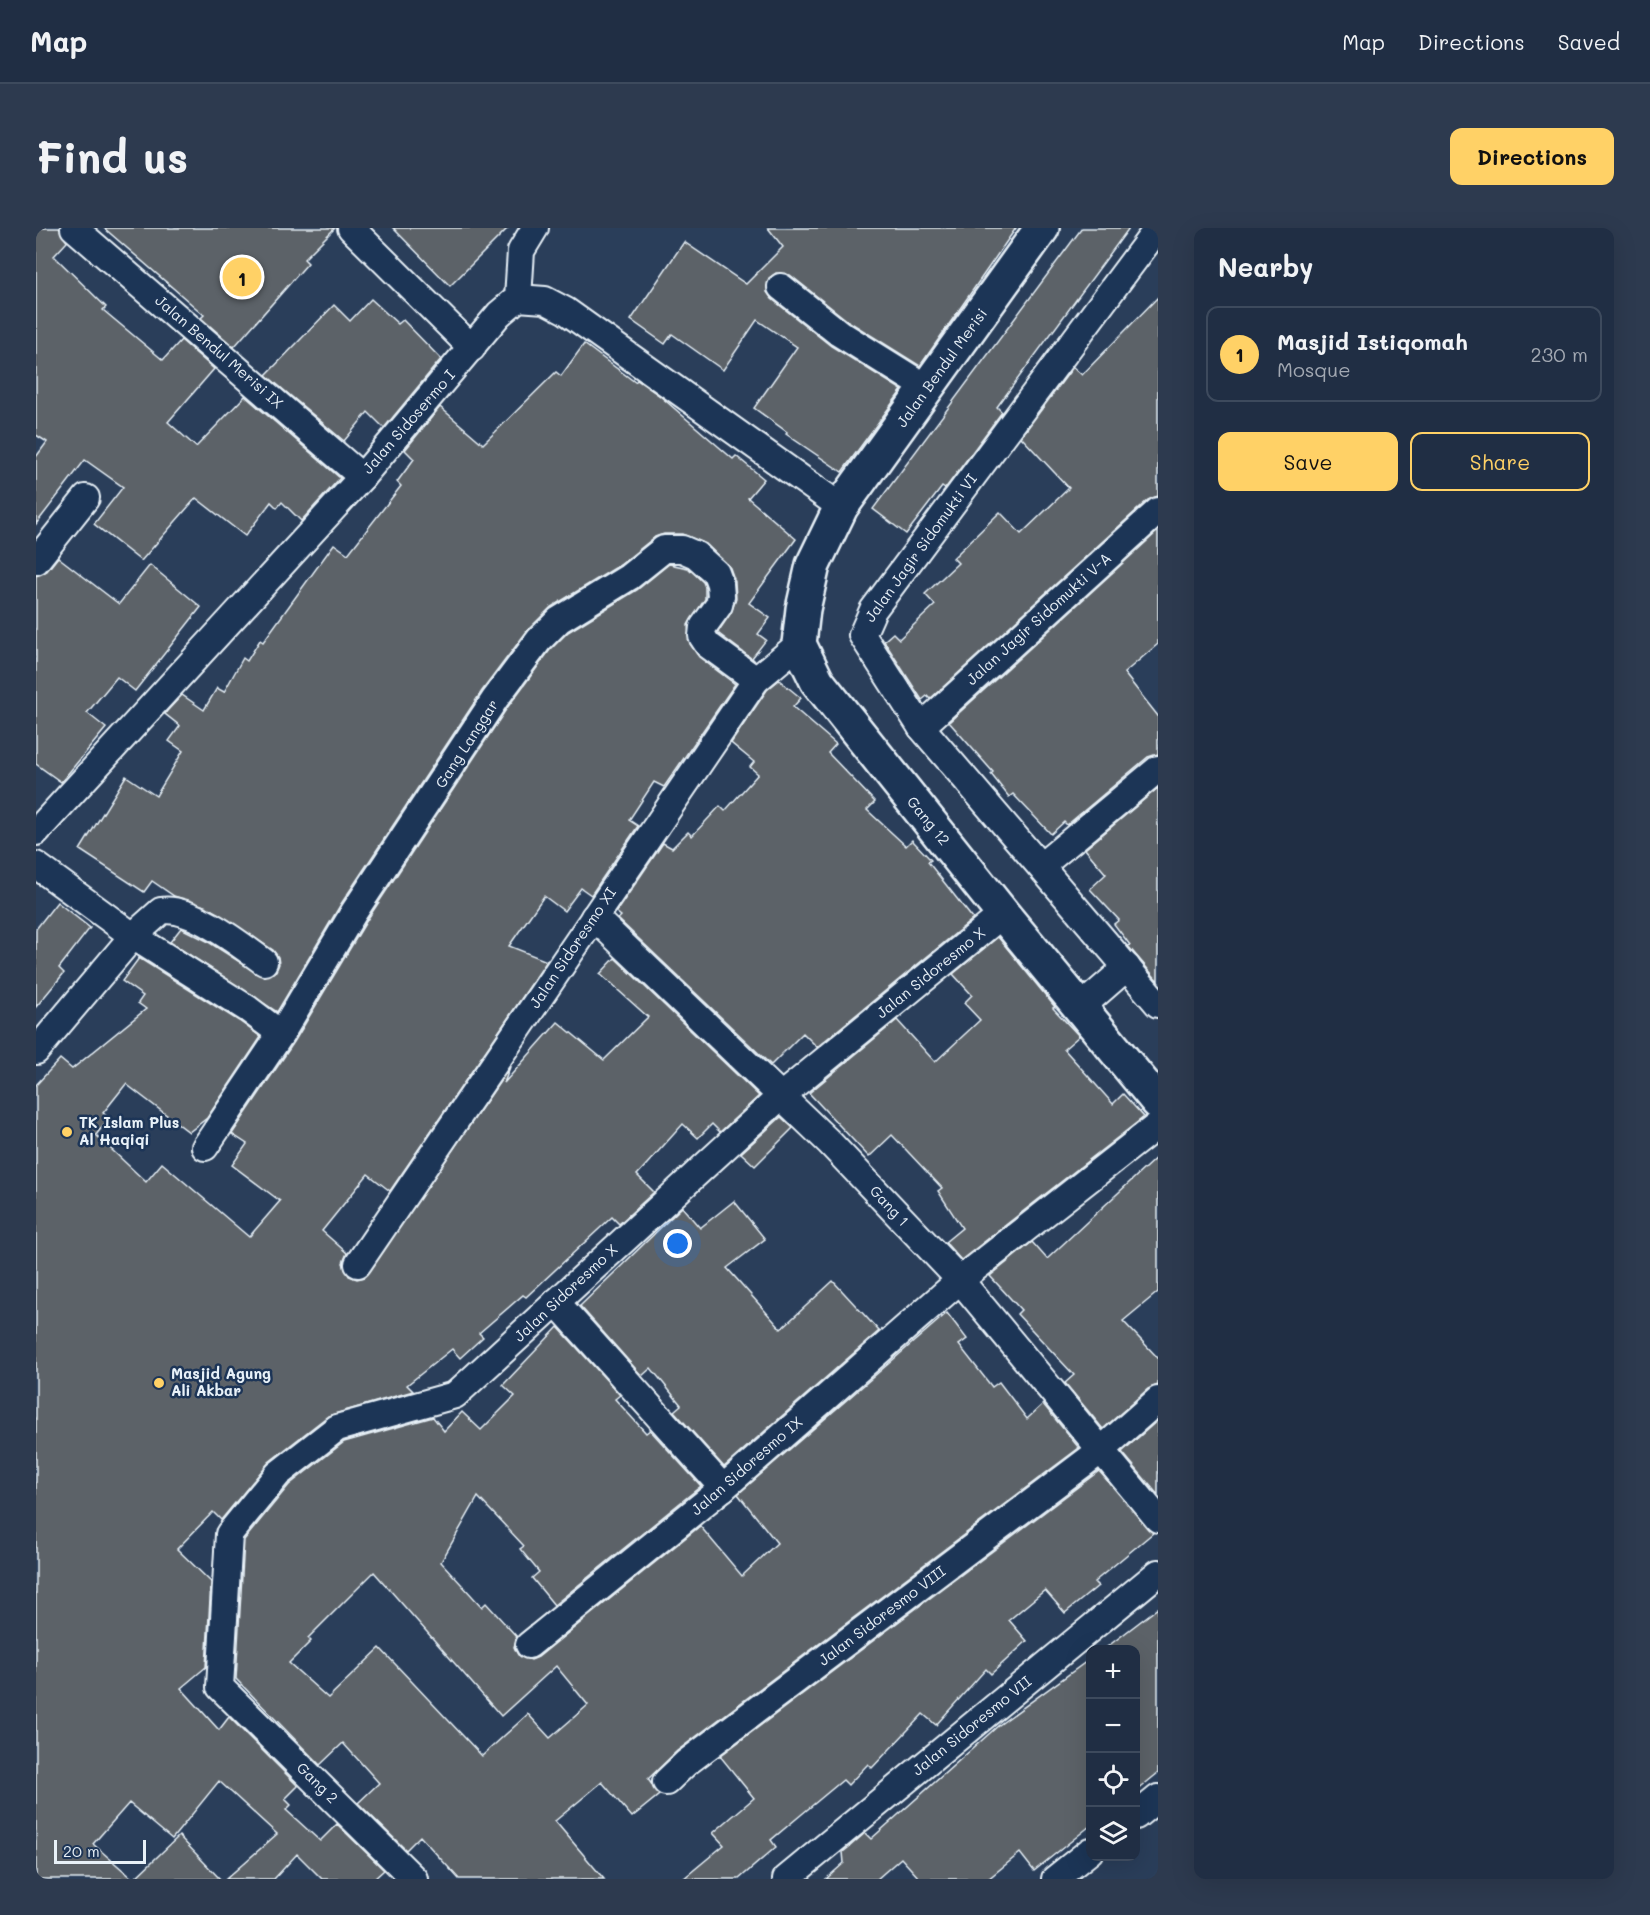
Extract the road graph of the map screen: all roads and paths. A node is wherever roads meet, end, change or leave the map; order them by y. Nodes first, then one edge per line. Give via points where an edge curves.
1 (74, 228) edge
2 (351, 228) edge
3 (535, 228) edge
4 (1042, 228) edge
5 (1156, 230) edge
6 (781, 287) dead end
7 (518, 298) junction
8 (472, 348) junction
9 (927, 388) junction
10 (362, 477) junction
11 (86, 498) dead end
12 (841, 507) junction
13 (1158, 511) edge
14 (36, 561) edge
15 (799, 644) junction
16 (756, 680) junction
17 (921, 727) junction
18 (1158, 769) edge
19 (36, 832) edge
20 (36, 865) edge
21 (1041, 867) junction
22 (1003, 914) junction
23 (594, 917) junction
24 (133, 936) junction
25 (264, 962) dead end
26 (1127, 967) junction
27 (1155, 994) edge
28 (1080, 1008) junction
29 (281, 1034) junction
30 (36, 1051) edge
31 (781, 1096) junction
32 (1158, 1102) edge
33 (1158, 1125) edge
34 (205, 1147) dead end
35 (358, 1264) dead end
36 (960, 1280) junction
37 (556, 1302) junction
38 (1158, 1400) edge
39 (1100, 1451) junction
40 (723, 1488) junction
41 (1158, 1519) edge
42 (1158, 1573) edge
43 (529, 1645) dead end
44 (220, 1687) joint
45 (666, 1782) dead end
46 (1158, 1798) edge
47 (1140, 1813) edge
48 (1086, 1854) edge
49 (414, 1879) edge
50 (786, 1879) edge
51 (1055, 1879) edge

1 - 10 street, Jalan Bendul Merisi IX
2 - 8 street
3 - 7 street via 521,251
4 - 9 street, Jalan Bendul Merisi
5 - 17 street, Jalan Jagir Sidomukti VI via 865,623 862,635
6 - 9 street via 838,333
7 - 8 street, Jalan Sidosermo I via 499,314
7 - 12 street via 545,300 566,311
8 - 10 street, Jalan Sidosermo I
9 - 12 street, Jalan Bendul Merisi
10 - 19 street, Jalan Sidosermo I
11 - 14 street
12 - 15 street via 813,565
13 - 17 street, Jalan Jagir Sidomukti V-A
15 - 16 street, Jalan Sidoresmo XI
15 - 22 street, Gang 12 via 817,681
16 - 23 street, Jalan Sidoresmo XI
16 - 29 street, Gang Langgar via 708,645 702,636 703,627 718,605 720,584 716,573 682,549 664,549 629,577 559,620 495,699 354,912
17 - 21 street, Jalan Jagir Sidomukti VI
18 - 21 street
20 - 24 street
21 - 26 street, Jalan Jagir Sidomukti VI
22 - 28 street, Gang 12
22 - 31 street, Jalan Sidoresmo X
23 - 31 street, Gang 1
23 - 35 street, Jalan Sidoresmo XI
24 - 25 street via 155,915 176,910 234,940
24 - 29 street
24 - 30 street
26 - 27 street, Jalan Jagir Sidomukti VI
26 - 28 street
28 - 32 street, Gang 12
29 - 34 street, Gang Langgar
31 - 36 street, Gang 1
31 - 37 street, Jalan Sidoresmo X
33 - 36 street, Jalan Sidoresmo IX
36 - 39 street, Gang 1
36 - 40 street, Jalan Sidoresmo IX
37 - 40 street
37 - 44 street, Jalan Sidoresmo X via 455,1395 337,1428 278,1474 229,1534
38 - 39 street, Jalan Sidoresmo VIII
39 - 41 street, Gang 1
39 - 45 street, Jalan Sidoresmo VIII
40 - 43 street, Jalan Sidoresmo IX
42 - 50 street, Jalan Sidoresmo VII
44 - 49 street, Gang 2
46 - 47 street
48 - 51 street

